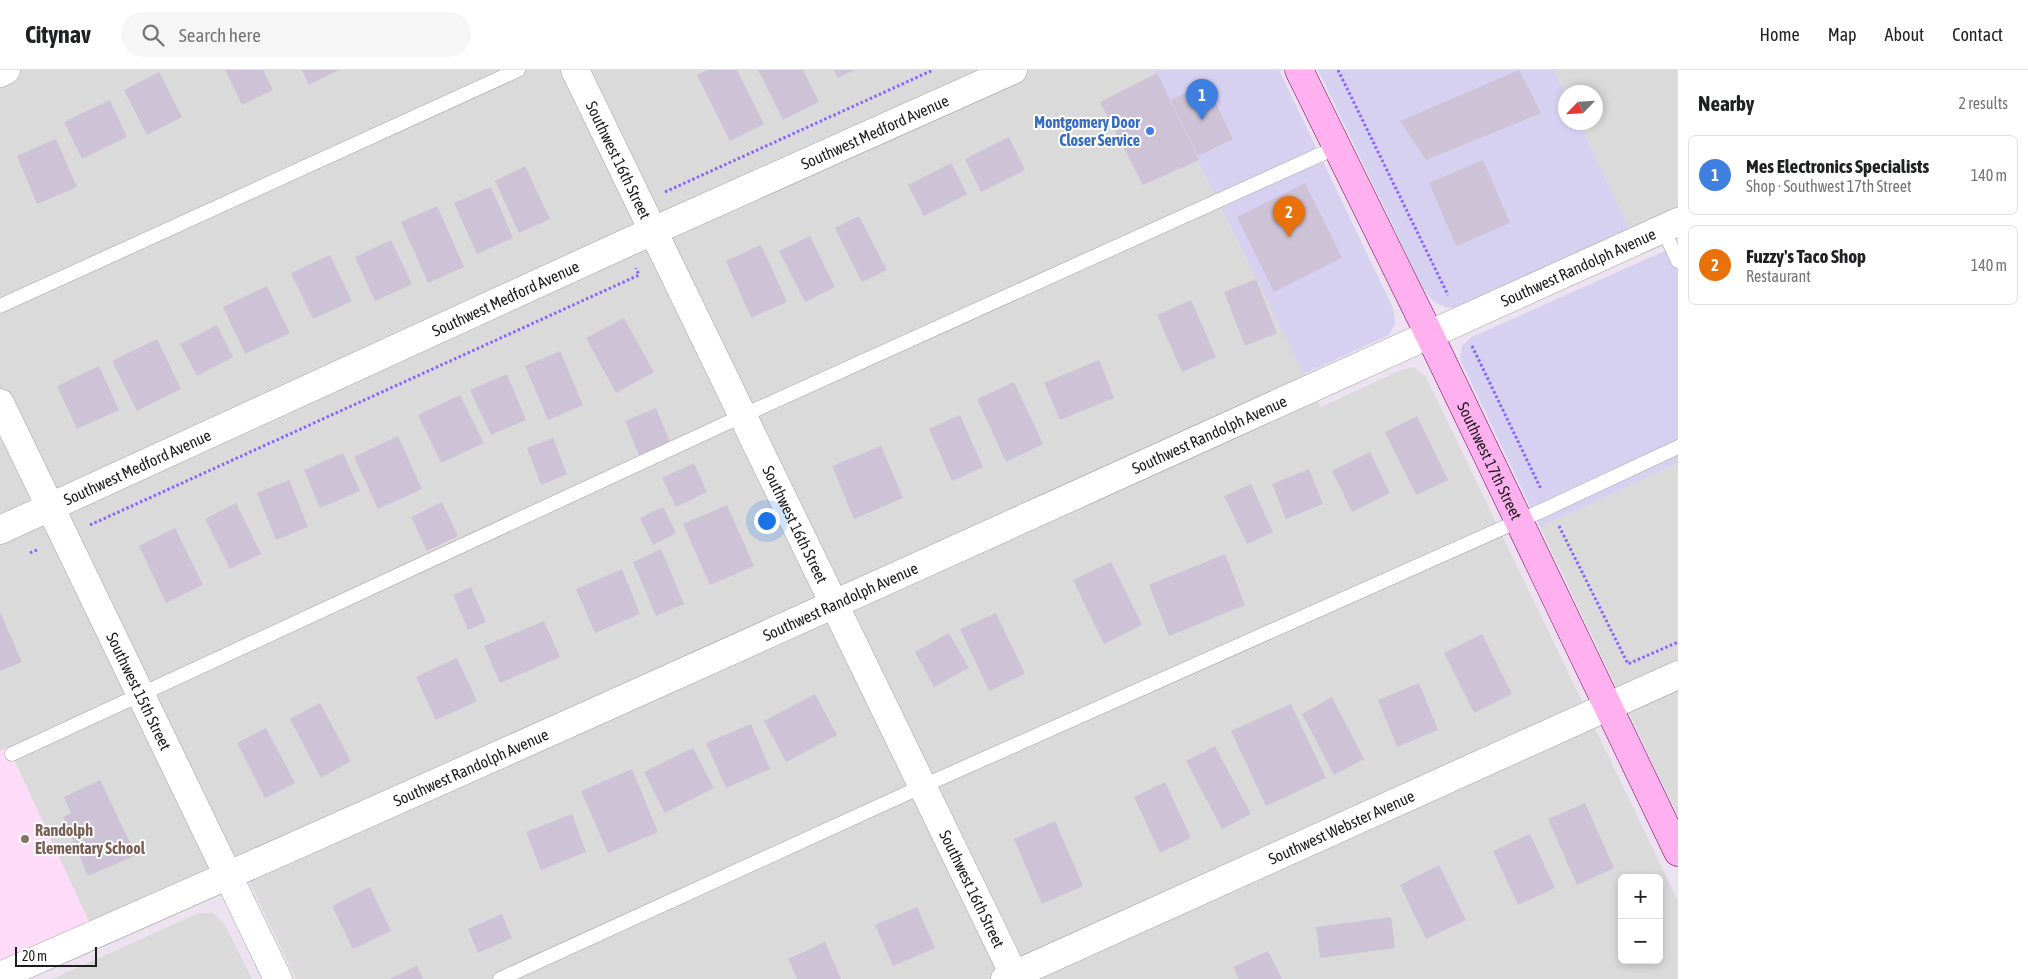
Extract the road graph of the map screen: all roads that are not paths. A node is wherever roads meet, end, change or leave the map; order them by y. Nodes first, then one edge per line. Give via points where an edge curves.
1 (6, 70) edge
2 (518, 70) edge
3 (575, 70) edge
4 (1013, 70) edge
5 (1299, 70) edge
6 (0, 73) edge
7 (1337, 147) junction
8 (1670, 226) edge
9 (652, 232) junction
10 (1678, 261) edge
11 (0, 306) edge
12 (1429, 334) junction
13 (0, 403) edge
14 (744, 415) junction
15 (1678, 447) edge
16 (50, 508) junction
17 (1518, 520) junction
18 (0, 530) edge
19 (835, 604) junction
20 (1678, 675) edge
21 (140, 696) junction
22 (1608, 707) junction
23 (12, 754) dead end
24 (923, 786) junction
25 (1678, 852) edge
26 (228, 876) junction
27 (0, 976) edge
28 (1012, 978) edge
29 (278, 979) edge
30 (500, 979) edge

1 - 6 street
2 - 11 lane
3 - 9 street, Southwest 16th Street
4 - 9 street, Southwest Medford Avenue
5 - 7 main road, Southwest 17th Street
7 - 12 main road, Southwest 17th Street
7 - 14 lane
8 - 10 lane
8 - 12 street, Southwest Randolph Avenue
9 - 14 street, Southwest 16th Street
9 - 16 street, Southwest Medford Avenue
12 - 17 main road, Southwest 17th Street
12 - 19 street, Southwest Randolph Avenue
13 - 16 street, Southwest 15th Street
14 - 19 street, Southwest 16th Street
14 - 21 lane
15 - 17 lane
16 - 18 street, Southwest Medford Avenue
16 - 21 street, Southwest 15th Street
17 - 22 main road, Southwest 17th Street
17 - 24 lane
19 - 24 street, Southwest 16th Street
19 - 26 street, Southwest Randolph Avenue
20 - 22 street, Southwest Webster Avenue
21 - 23 lane
21 - 26 street, Southwest 15th Street
22 - 25 main road, Southwest 17th Street
22 - 28 street, Southwest Webster Avenue
24 - 28 street, Southwest 16th Street
24 - 30 lane
26 - 27 street, Southwest Randolph Avenue
26 - 29 street, Southwest 15th Street

